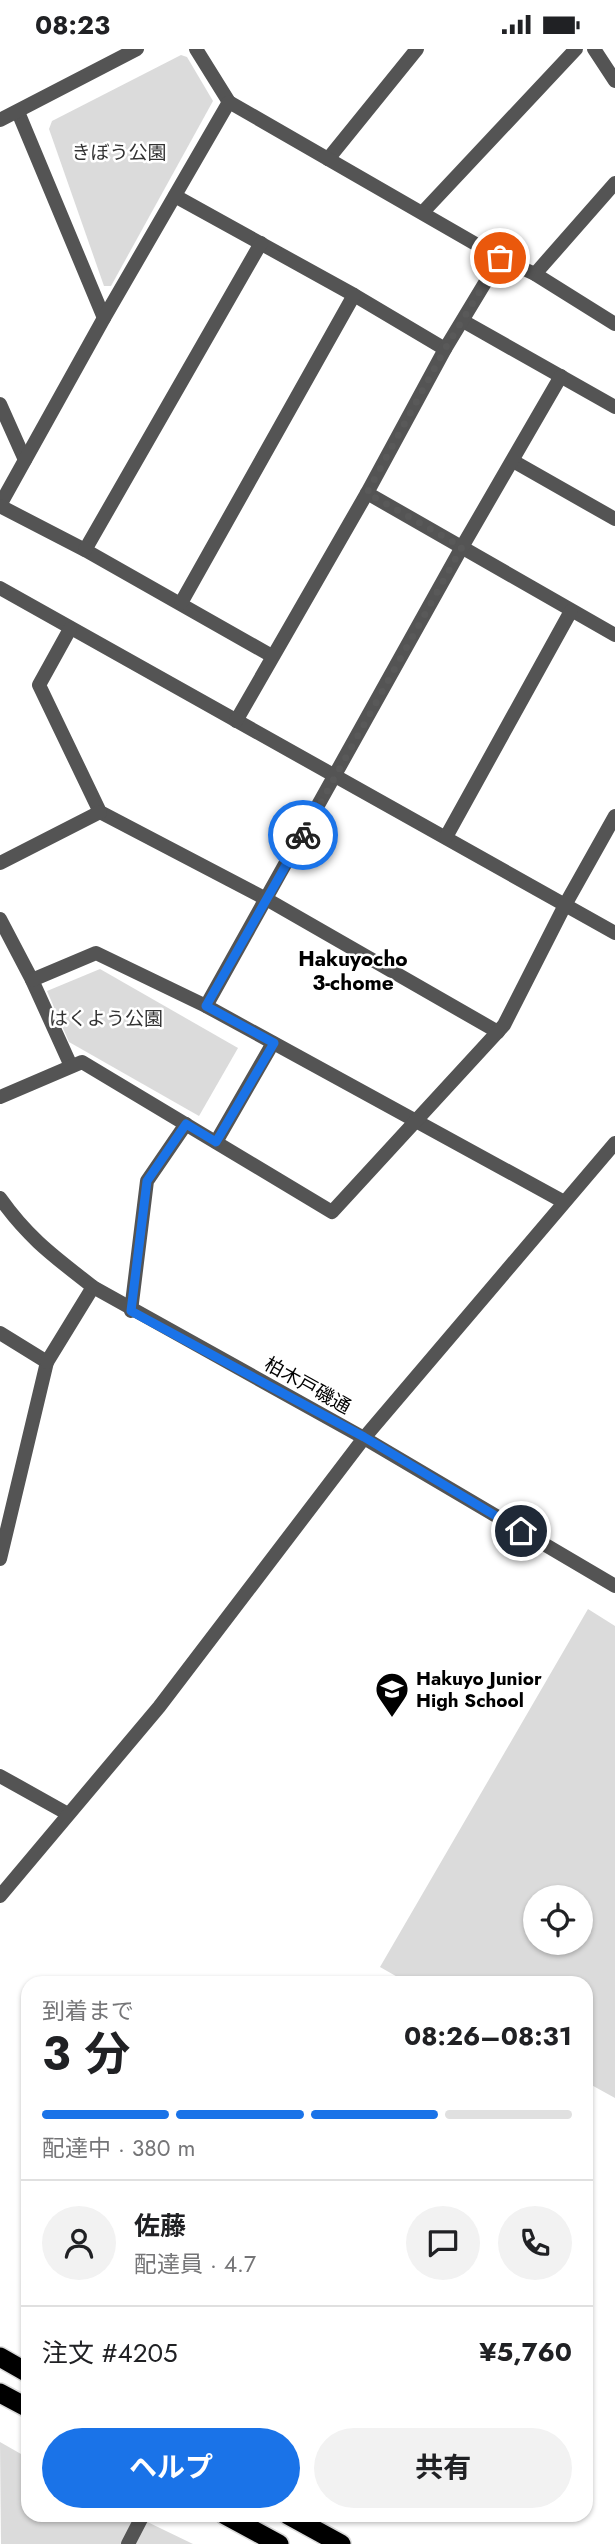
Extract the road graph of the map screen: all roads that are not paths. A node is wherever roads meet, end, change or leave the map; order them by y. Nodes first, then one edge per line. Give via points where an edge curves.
1 (137, 49) edge
2 (196, 49) edge
3 (417, 49) edge
4 (576, 49) edge
5 (594, 49) edge
6 (615, 81) edge
7 (229, 101) junction
8 (18, 111) junction
9 (0, 120) edge
10 (328, 159) junction
11 (615, 183) edge
12 (174, 196) junction
13 (423, 212) junction
14 (261, 243) junction
15 (500, 258) junction
16 (535, 274) junction
17 (354, 295) junction
18 (104, 318) junction
19 (463, 321) junction
20 (615, 324) edge
21 (445, 349) junction
22 (561, 376) junction
23 (0, 404) edge
24 (615, 407) edge
25 (25, 460) junction
26 (513, 461) junction
27 (367, 493) junction
28 (0, 506) edge
29 (615, 519) edge
30 (462, 547) junction
31 (85, 550) junction
32 (0, 588) edge
33 (181, 603) junction
34 (571, 611) junction
35 (70, 629) junction
36 (615, 635) edge
37 (272, 656) junction
38 (236, 721) junction
39 (336, 776) junction
40 (100, 812) junction
41 (615, 816) edge
42 (446, 837) junction
43 (0, 863) edge
44 (268, 899) junction
45 (565, 905) junction
46 (0, 919) edge
47 (615, 933) edge
48 (32, 980) junction
49 (206, 1006) junction
50 (498, 1032) junction
51 (274, 1043) junction
52 (71, 1066) junction
53 (0, 1097) edge
54 (416, 1120) junction
55 (186, 1124) junction
56 (216, 1142) junction
57 (615, 1143) edge
58 (0, 1198) edge
59 (564, 1202) junction
60 (93, 1287) junction
61 (131, 1311) junction
62 (0, 1333) edge
63 (47, 1362) junction
64 (364, 1437) junction
65 (0, 1559) edge
66 (615, 1586) edge
67 (0, 1776) edge
68 (68, 1814) junction
69 (0, 1896) edge
70 (0, 2357) edge
71 (21, 2368) edge
72 (0, 2393) edge
73 (21, 2404) edge
74 (139, 2522) edge
75 (238, 2522) edge
76 (301, 2522) edge
77 (128, 2544) edge
78 (279, 2544) edge
79 (341, 2544) edge

1 - 8 street
2 - 7 street
3 - 10 street
4 - 13 street
5 - 6 street
7 - 10 street
7 - 12 street
8 - 9 street
8 - 18 street
10 - 13 street
11 - 16 street
12 - 14 street
12 - 18 street
13 - 15 street
14 - 17 street
14 - 31 street
15 - 16 street
15 - 19 street
16 - 20 street
17 - 21 street
17 - 33 street
18 - 25 street
19 - 21 street
19 - 22 street
21 - 27 street
22 - 24 street
22 - 26 street
23 - 25 street
25 - 28 street
26 - 29 street
26 - 30 street
27 - 30 street
27 - 37 street
28 - 31 street
30 - 34 street
30 - 39 street
31 - 33 street
32 - 35 street
33 - 37 street
34 - 36 street
34 - 42 street
35 - 38 street
35 - 40 street via 39,685
37 - 38 street
38 - 39 street
39 - 42 street
39 - 44 street
40 - 43 street
40 - 44 street
41 - 45 street
42 - 45 street
44 - 49 street
44 - 50 street
45 - 47 street
45 - 50 street
46 - 48 street
48 - 49 street via 96,953
48 - 52 street
49 - 51 street
50 - 54 street
51 - 54 street
51 - 56 street
52 - 53 street
52 - 55 street via 82,1062
54 - 56 street via 332,1212
54 - 59 street
55 - 56 street
55 - 61 street via 147,1181
57 - 59 street
58 - 60 street, 柏木戸磯通 via 25,1231
59 - 64 street
60 - 61 street, 柏木戸磯通
60 - 63 street
61 - 64 street, 柏木戸磯通
62 - 63 street
63 - 65 street
64 - 66 street, 柏木戸磯通
64 - 68 street via 159,1707
67 - 68 street
68 - 69 street
70 - 71 highway
72 - 73 highway
74 - 77 street
75 - 78 highway
76 - 79 highway

